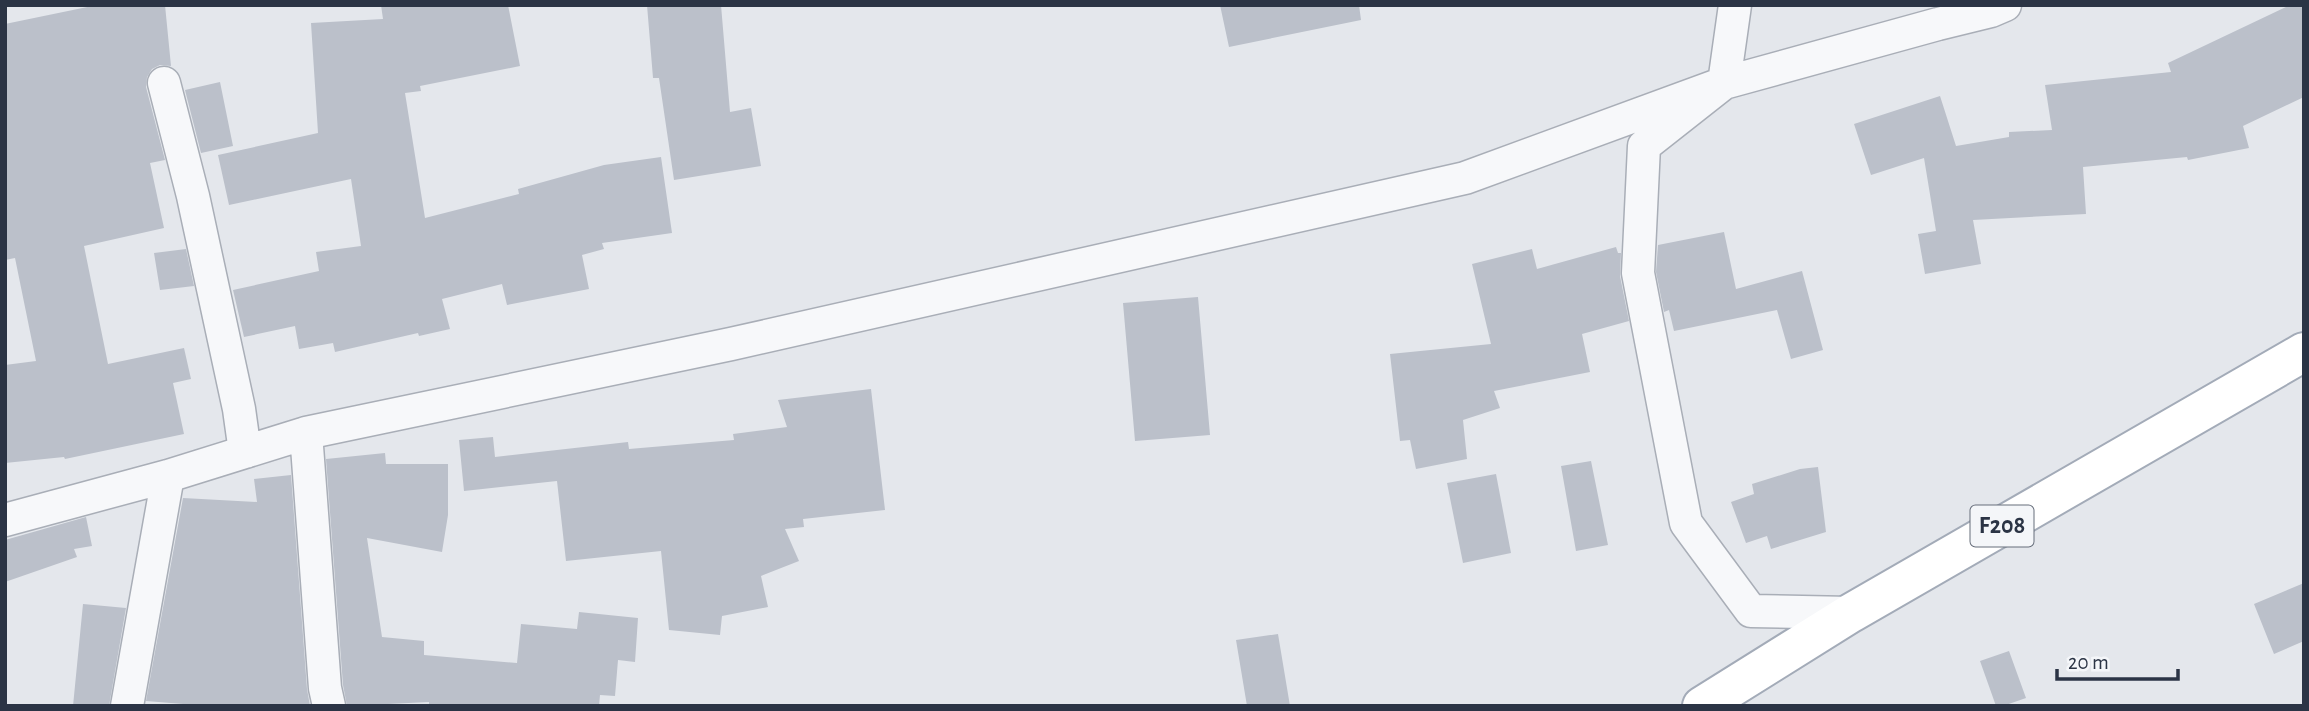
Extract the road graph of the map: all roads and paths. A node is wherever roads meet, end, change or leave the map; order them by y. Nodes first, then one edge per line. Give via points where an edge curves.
1 (1735, 5) edge
2 (2005, 5) edge
3 (1945, 14) edge
4 (164, 83) dead end
5 (1724, 83) junction
6 (2304, 352) edge
7 (306, 433) junction
8 (245, 452) junction
9 (168, 476) junction
10 (5, 520) edge
11 (1851, 613) junction
12 (127, 706) edge
13 (329, 706) edge
14 (1702, 706) edge

1 - 5 street
2 - 3 street via 1992,11
3 - 5 street
4 - 8 street via 193,196
5 - 7 street via 1465,178 744,341
5 - 11 street via 1644,146 1638,273 1686,523 1751,611
6 - 11 main road, F208
7 - 8 street
7 - 13 street
8 - 9 street
9 - 10 street
9 - 12 street
11 - 14 main road, F208

